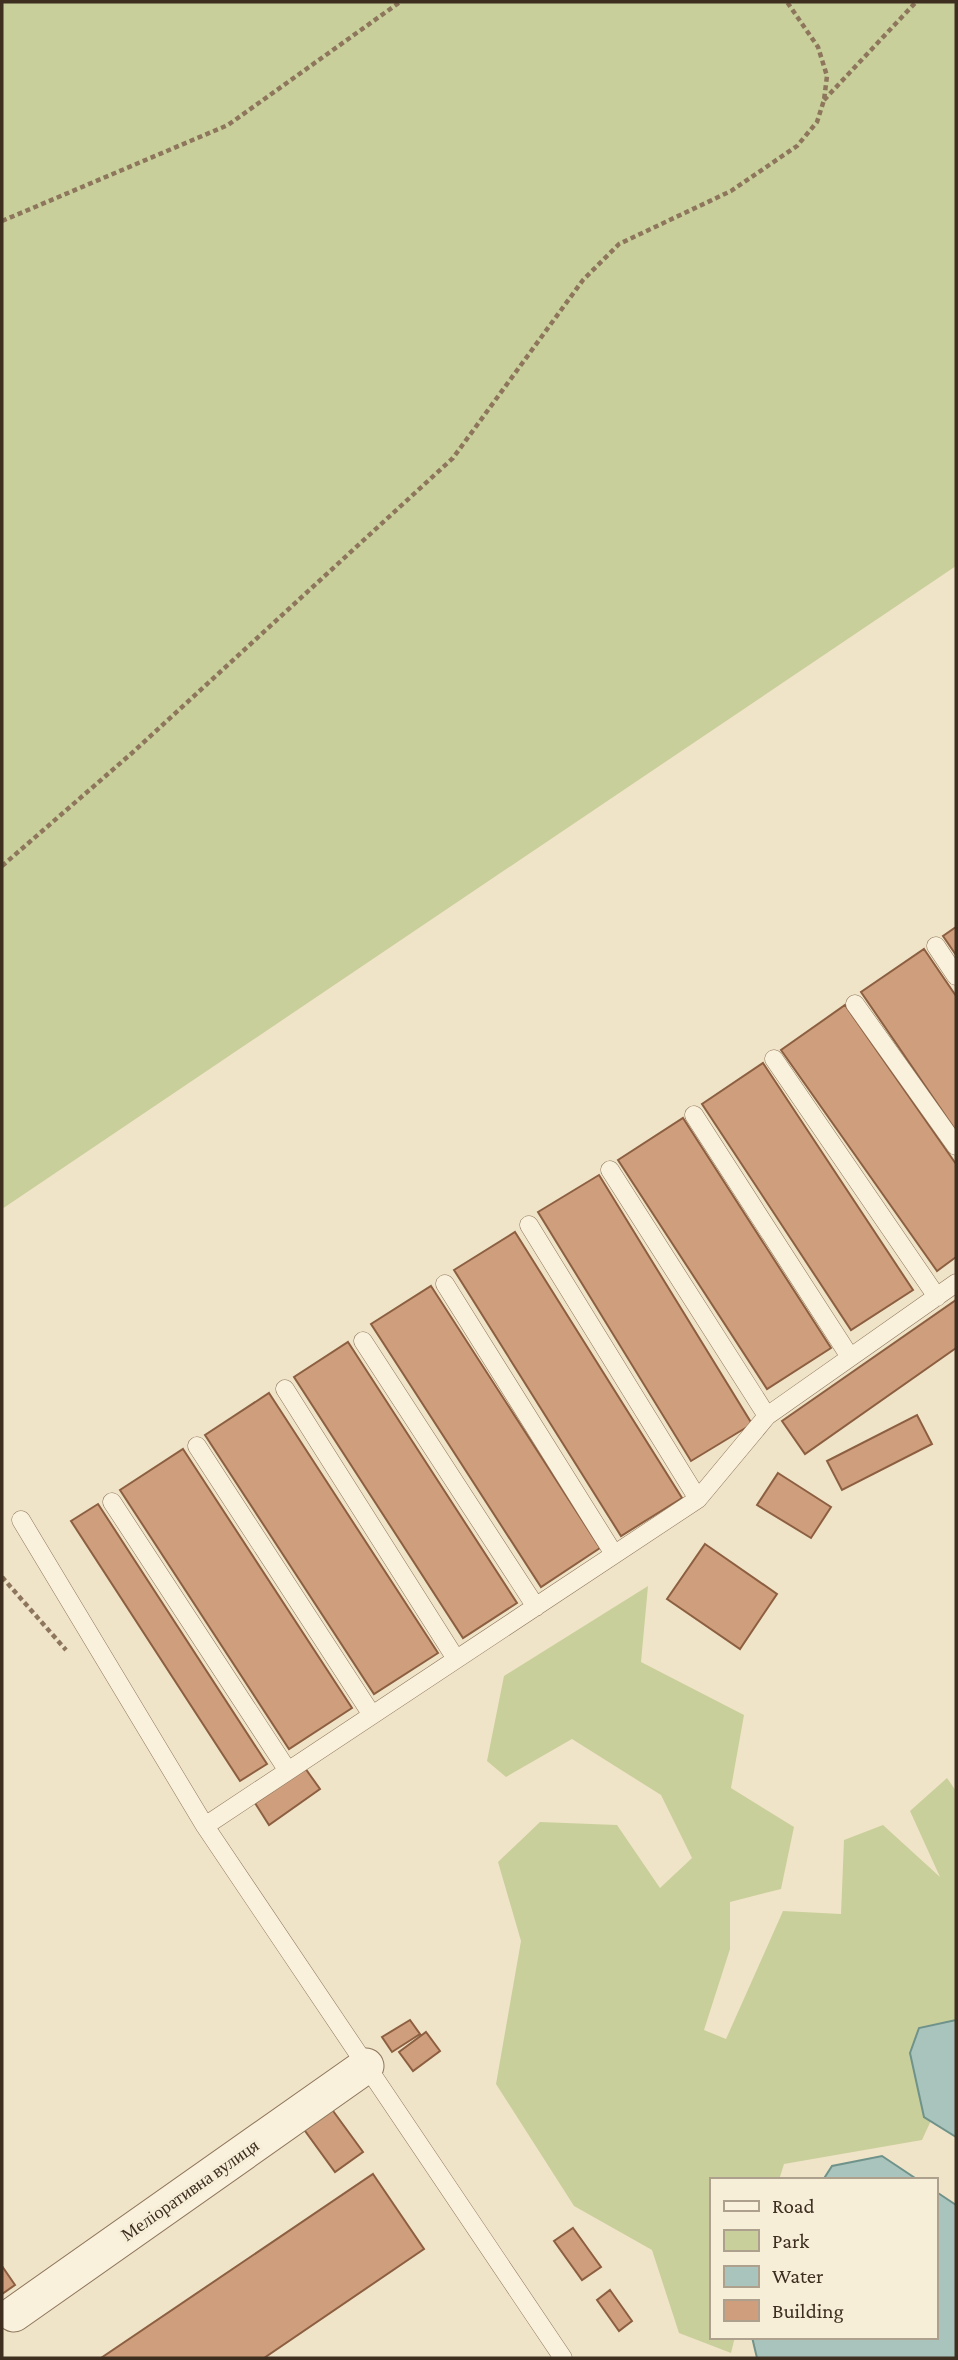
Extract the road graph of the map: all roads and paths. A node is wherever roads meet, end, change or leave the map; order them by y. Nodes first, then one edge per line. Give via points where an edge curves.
1 (400, 2) edge
2 (787, 2) edge
3 (916, 2) edge
4 (824, 100) junction
5 (2, 221) edge
6 (2, 866) edge
7 (936, 946) dead end
8 (956, 976) edge
9 (855, 1004) dead end
10 (774, 1059) dead end
11 (694, 1115) dead end
12 (956, 1146) edge
13 (610, 1170) dead end
14 (529, 1225) dead end
15 (445, 1283) dead end
16 (956, 1283) edge
17 (937, 1297) junction
18 (363, 1341) dead end
19 (850, 1357) junction
20 (285, 1389) dead end
21 (767, 1416) junction
22 (197, 1446) dead end
23 (698, 1499) junction
24 (112, 1502) dead end
25 (21, 1520) dead end
26 (614, 1555) junction
27 (2, 1577) edge
28 (536, 1607) junction
29 (456, 1659) junction
30 (115, 1676) junction
31 (372, 1715) junction
32 (288, 1771) junction
33 (205, 1826) junction
34 (366, 2066) junction
35 (329, 2090) dead end
36 (14, 2314) dead end
37 (563, 2358) edge

1 - 5 path via 228,125
2 - 4 path via 818,47 827,76
3 - 4 path
4 - 6 path via 817,122 786,153 731,191 619,244 583,280 453,458
7 - 8 lane
9 - 12 lane
10 - 17 lane
11 - 19 lane
13 - 21 lane
14 - 23 lane
15 - 26 lane
16 - 17 lane
17 - 19 lane
18 - 28 lane
19 - 21 lane
20 - 29 lane
21 - 23 lane
22 - 31 lane
23 - 26 lane
24 - 32 lane
25 - 30 lane
26 - 28 lane
27 - 30 path via 81,1667
28 - 29 lane
29 - 31 lane
30 - 33 lane
31 - 32 lane
32 - 33 lane
33 - 34 lane
34 - 35 lane
34 - 36 street, Меліоративна вулиця
34 - 37 lane

